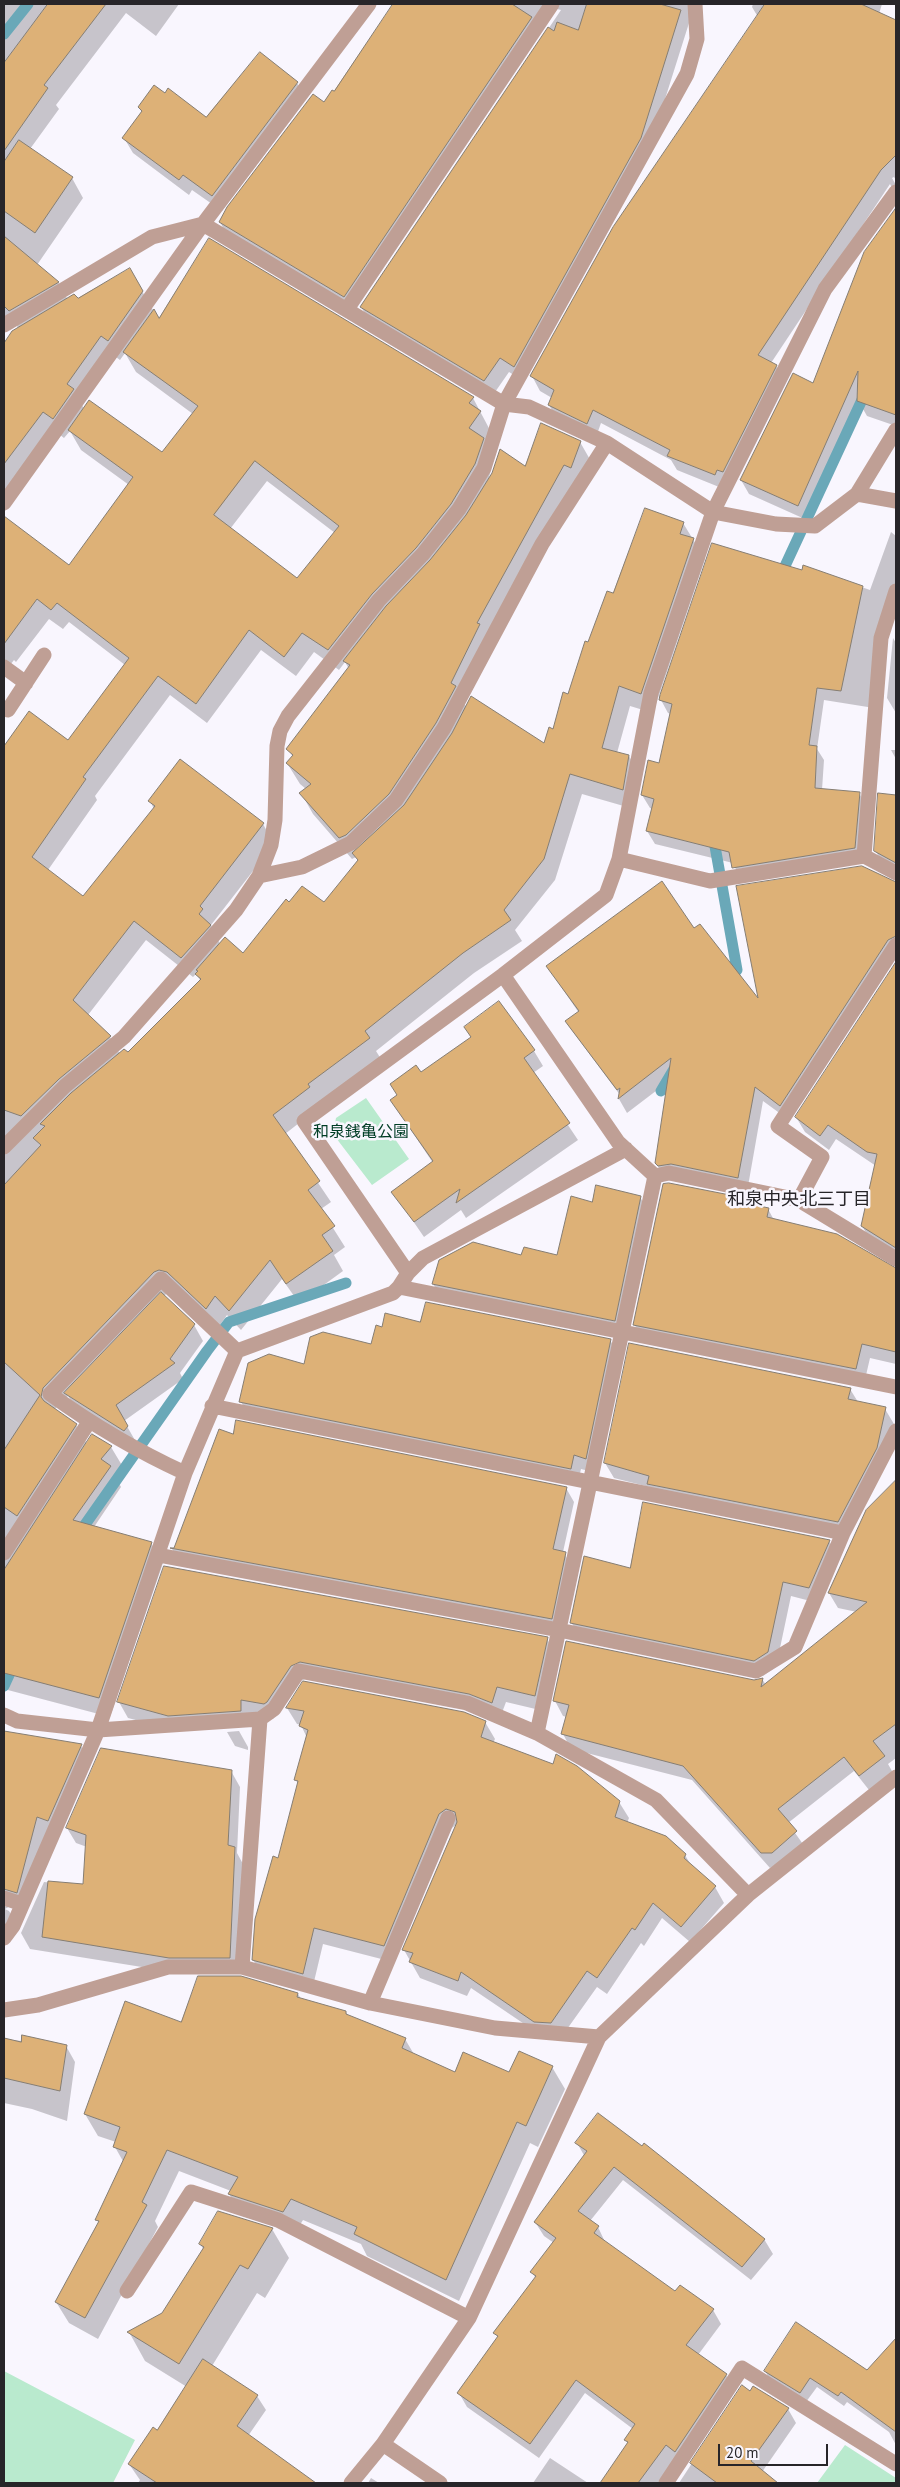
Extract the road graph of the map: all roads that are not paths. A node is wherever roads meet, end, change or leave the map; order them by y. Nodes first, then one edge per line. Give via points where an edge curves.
1 (369, 4) edge
2 (552, 4) edge
3 (694, 4) edge
4 (896, 192) edge
5 (204, 224) junction
6 (347, 309) junction
7 (4, 325) edge
8 (504, 404) junction
9 (896, 430) edge
10 (606, 443) junction
11 (857, 494) junction
12 (896, 501) edge
13 (4, 502) edge
14 (713, 512) junction
15 (896, 591) edge
16 (44, 655) dead end
17 (4, 667) edge
18 (26, 683) junction
19 (8, 710) dead end
20 (864, 856) junction
21 (619, 859) junction
22 (896, 873) edge
23 (259, 876) junction
24 (896, 945) edge
25 (503, 974) junction
26 (4, 1146) edge
27 (622, 1146) junction
28 (655, 1176) junction
29 (799, 1200) junction
30 (896, 1259) edge
31 (406, 1269) junction
32 (400, 1288) junction
33 (622, 1332) junction
34 (232, 1346) junction
35 (896, 1387) edge
36 (212, 1406) junction
37 (89, 1422) junction
38 (896, 1431) edge
39 (185, 1473) junction
40 (590, 1482) junction
41 (843, 1533) junction
42 (4, 1553) edge
43 (158, 1555) junction
44 (559, 1630) junction
45 (4, 1715) edge
46 (260, 1719) junction
47 (98, 1730) junction
48 (537, 1733) junction
49 (896, 1777) edge
50 (448, 1818) dead end
51 (748, 1895) junction
52 (4, 1898) edge
53 (22, 1904) junction
54 (4, 1938) edge
55 (242, 1967) junction
56 (370, 2003) junction
57 (4, 2010) edge
58 (599, 2036) junction
59 (127, 2291) dead end
60 (469, 2318) junction
61 (383, 2444) junction
62 (896, 2464) edge
63 (351, 2483) edge
64 (440, 2483) edge
65 (666, 2483) edge

1 - 5 street
2 - 6 street
3 - 8 street via 697,39 687,74
4 - 14 street via 825,289
5 - 6 street
5 - 7 street via 152,238
5 - 13 street
6 - 8 street
8 - 10 street via 529,408
8 - 23 street via 484,468 459,508 423,554 378,600 288,716 277,746 276,820
9 - 11 street
10 - 14 street
10 - 23 street via 542,544 444,728 396,800 351,843 302,866
11 - 12 street
11 - 14 street via 815,526 776,524
14 - 21 street via 651,694
15 - 20 street via 882,638
16 - 18 street
17 - 18 street
18 - 19 street
20 - 21 street via 710,881
20 - 22 street
21 - 25 street via 606,895
23 - 26 street via 236,910 124,1037 65,1086
24 - 29 street via 778,1126 822,1157
25 - 27 street
25 - 31 street via 304,1121
27 - 28 street
27 - 31 street
28 - 29 street via 669,1173
28 - 33 street
29 - 30 street
31 - 32 street
32 - 33 street
32 - 34 street
33 - 35 street
33 - 40 street
34 - 36 street
34 - 37 street via 161,1279 50,1394
36 - 39 street
36 - 40 street
37 - 39 street
37 - 42 street
38 - 41 street
39 - 43 street
40 - 41 street
40 - 44 street
41 - 44 street via 795,1647 756,1671
43 - 44 street
43 - 47 street
44 - 48 street
45 - 47 street via 17,1721
46 - 47 street
46 - 48 street via 274,1709 299,1672 468,1703
46 - 55 street
47 - 53 street
48 - 51 street via 656,1800
49 - 51 street
50 - 56 street
51 - 58 street
52 - 53 street
53 - 54 street
55 - 56 street
55 - 57 street via 168,1967 38,2006
56 - 58 street via 495,2028
58 - 60 street
59 - 60 street via 190,2192 278,2220
60 - 61 street
61 - 63 street
61 - 64 street
62 - 65 street via 742,2368

